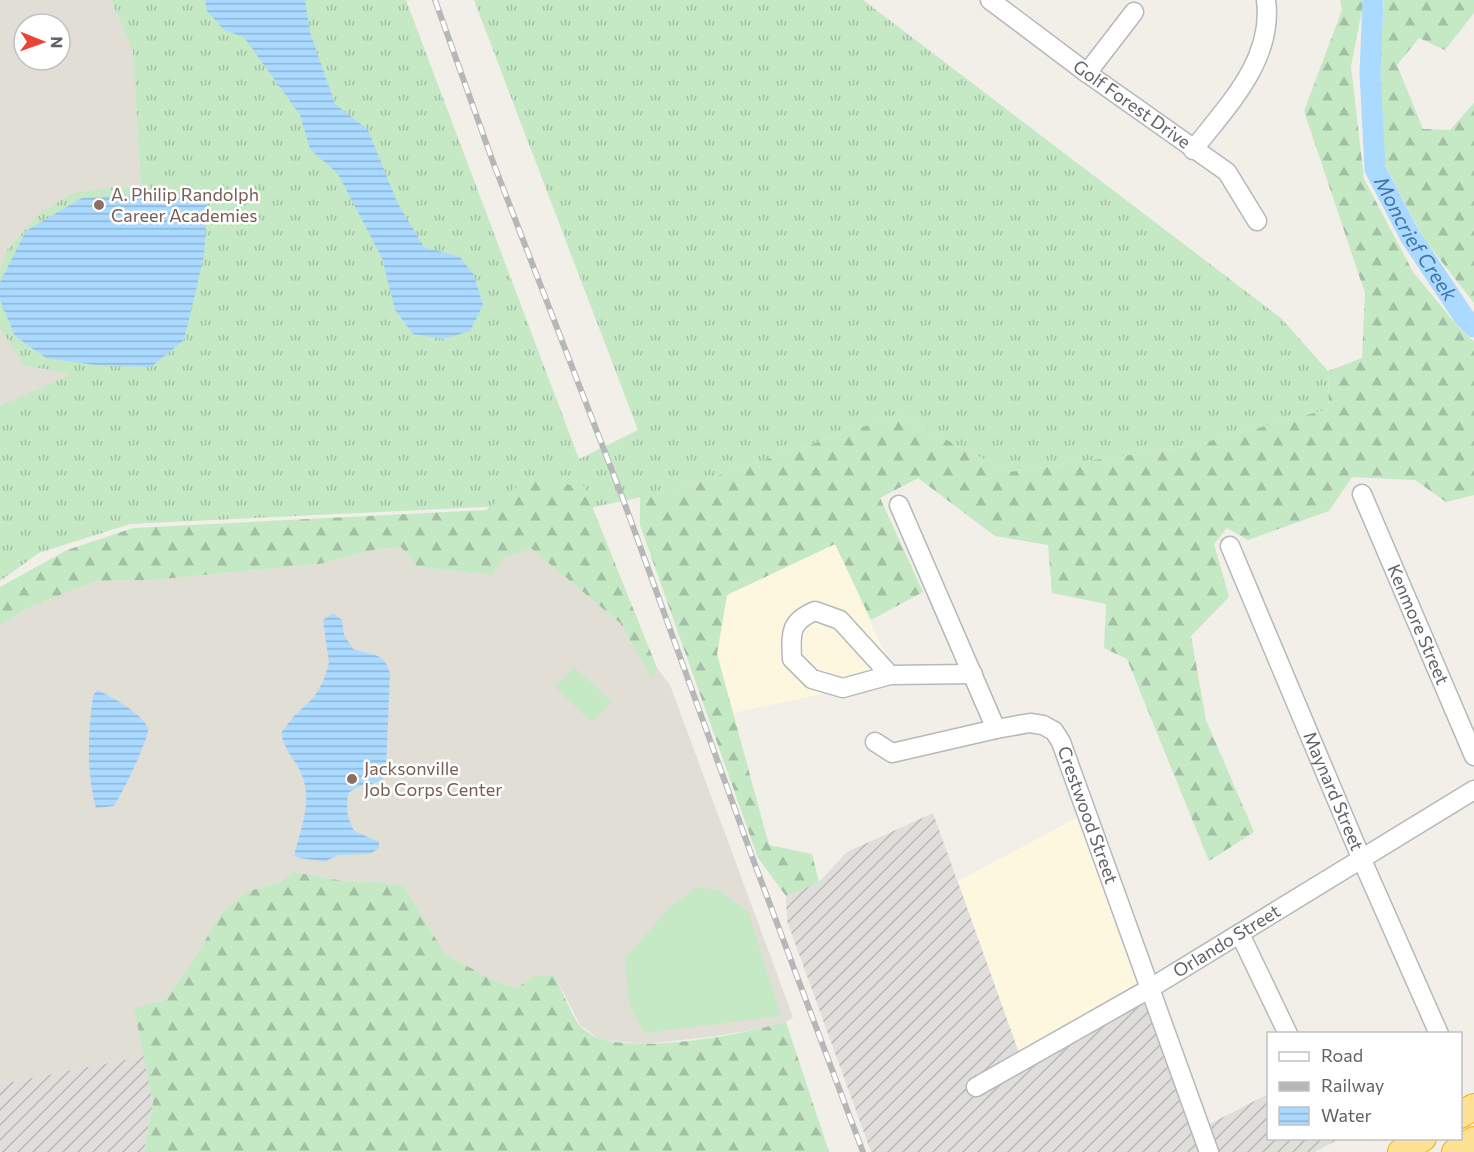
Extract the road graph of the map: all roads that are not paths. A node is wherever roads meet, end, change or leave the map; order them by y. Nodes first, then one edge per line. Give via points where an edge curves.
1 (990, 0) edge
2 (1266, 0) edge
3 (1134, 12) dead end
4 (1088, 73) junction
5 (1193, 150) junction
6 (1257, 221) dead end
7 (1362, 494) dead end
8 (899, 505) dead end
9 (1230, 546) dead end
10 (973, 674) junction
11 (890, 675) junction
12 (996, 729) junction
13 (875, 742) dead end
14 (1474, 756) edge
15 (1474, 790) edge
16 (1362, 860) junction
17 (1240, 934) junction
18 (1149, 989) junction
19 (1287, 1032) edge
20 (1438, 1032) edge
21 (976, 1087) dead end
22 (1420, 1140) edge
23 (1474, 1140) edge
24 (1209, 1152) edge
25 (1401, 1152) edge
26 (1455, 1152) edge

1 - 4 street, Golf Forest Drive
2 - 5 street via 1267,19 1257,60 1246,81
3 - 4 street
4 - 5 street, Golf Forest Drive
5 - 6 street, Golf Forest Drive via 1227,172
7 - 14 street, Kenmore Street
8 - 10 street
9 - 16 street, Maynard Street
10 - 11 street
10 - 12 street
11 - 11 street via 843,688 812,679 792,658 794,626 815,611 840,620
12 - 13 street, Crestwood Street via 892,753
12 - 18 street, Crestwood Street via 1030,723 1043,725 1054,731 1061,742
15 - 16 street, Orlando Street
16 - 17 street, Orlando Street
16 - 20 street, Maynard Street
17 - 18 street, Orlando Street
17 - 19 street
18 - 21 street, Orlando Street
18 - 24 street, Crestwood Street
22 - 25 highway
23 - 26 highway

